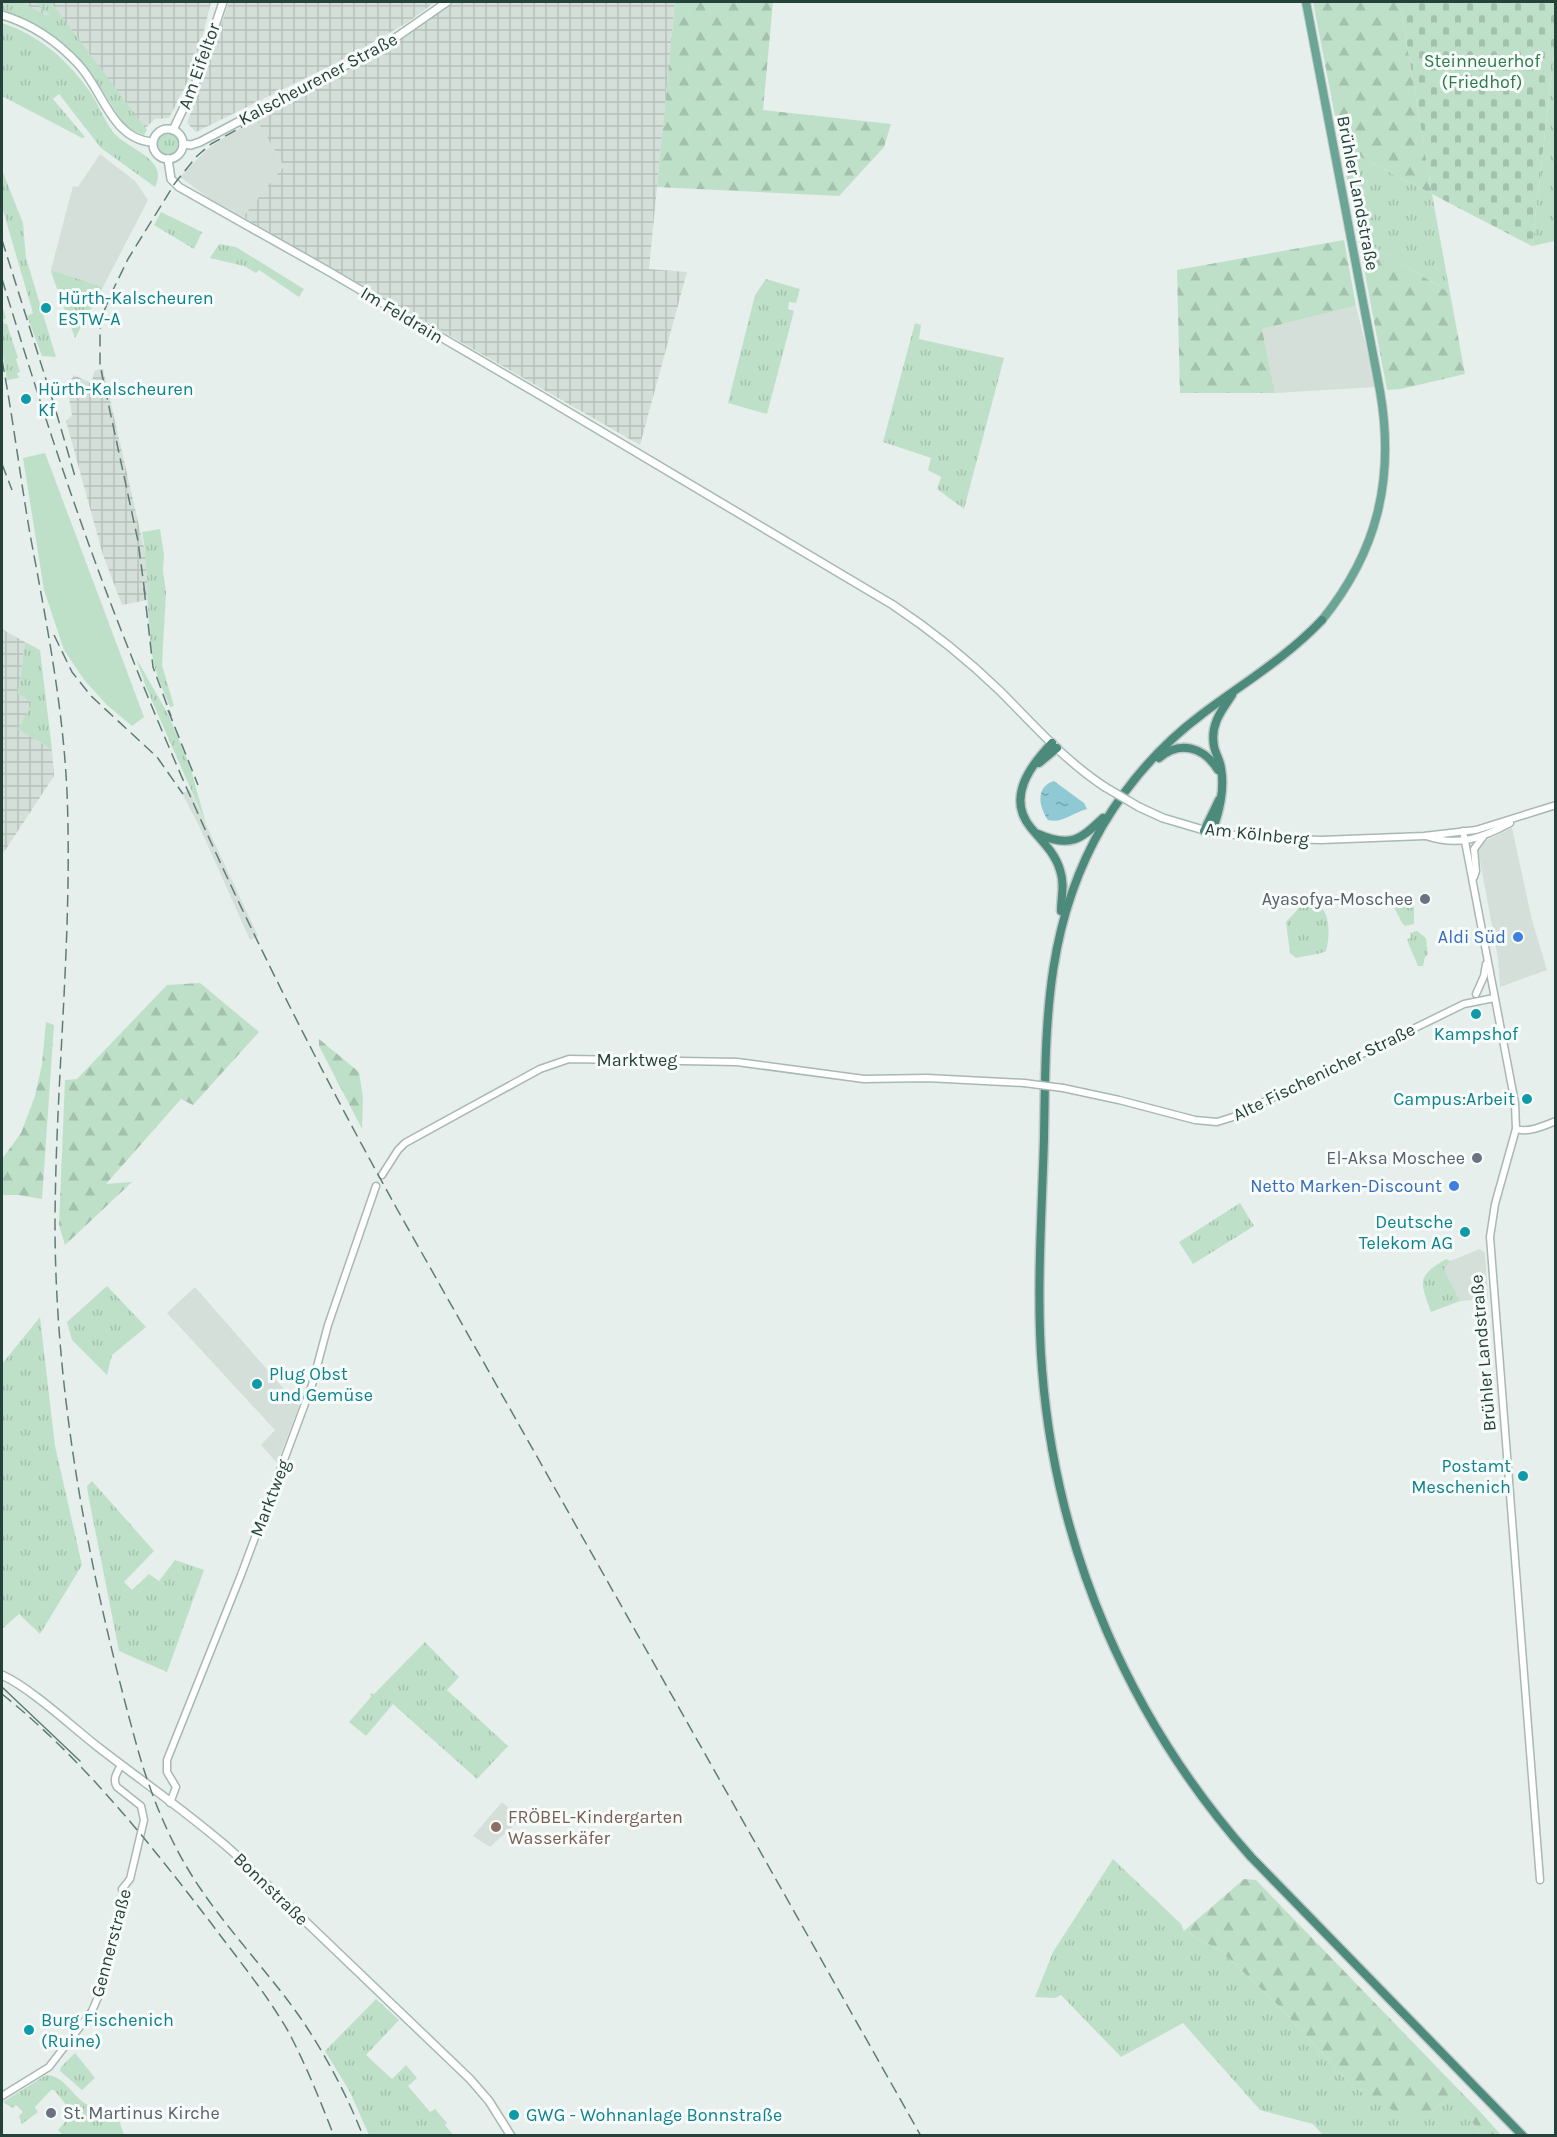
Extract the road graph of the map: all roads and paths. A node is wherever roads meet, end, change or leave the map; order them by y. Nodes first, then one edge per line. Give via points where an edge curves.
1 (223, 2) edge
2 (447, 2) edge
3 (1306, 2) edge
4 (2, 15) edge
5 (173, 130) junction
6 (152, 142) junction
7 (183, 144) junction
8 (168, 159) junction
9 (1322, 620) joint
10 (941, 638) joint
11 (1236, 690) junction
12 (1054, 745) junction
13 (1142, 770) junction
14 (1222, 775) junction
15 (1556, 806) edge
16 (1114, 808) junction
17 (1522, 817) junction
18 (1208, 831) junction
19 (1462, 831) junction
20 (1035, 832) junction
21 (1424, 836) junction
22 (1484, 837) junction
23 (1465, 841) junction
24 (1473, 879) junction
25 (1061, 929) junction
26 (1487, 957) junction
27 (1492, 987) junction
28 (1476, 994) junction
29 (1494, 998) junction
30 (1464, 1004) junction
31 (1063, 1088) joint
32 (1556, 1121) edge
33 (1516, 1129) junction
34 (382, 1175) dead end
35 (376, 1186) dead end
36 (2, 1675) edge
37 (121, 1765) junction
38 (171, 1803) junction
39 (1540, 1880) dead end
40 (2, 2096) edge
41 (511, 2136) edge
42 (1523, 2136) edge

1 - 5 main road, Am Eifeltor via 196,82
2 - 7 main road, Kalscheurener Straße via 342,68 200,142
3 - 9 main road, Brühler Landstraße via 1380,391 1386,450 1378,515 1369,543 1352,578
4 - 6 main road via 56,44 86,74 120,128 130,136
5 - 6 main road via 160,131
5 - 7 main road via 181,135
6 - 8 main road via 158,156
7 - 8 main road via 180,153
8 - 10 main road, Im Feldrain via 171,178 179,187 650,461 893,605
9 - 11 highway via 1290,651
10 - 12 main road, Am Kölnberg
11 - 13 highway via 1182,730
11 - 14 highway via 1218,715 1214,728 1214,747
12 - 18 main road, Am Kölnberg, bridge via 1105,787 1139,807
12 - 20 highway via 1032,768 1022,786 1019,800 1025,820
13 - 14 highway via 1168,751 1184,747 1204,753
13 - 16 highway
14 - 18 highway via 1221,797
15 - 17 street, Am Kölnberg
16 - 20 highway via 1078,839 1055,840
16 - 25 highway via 1078,874
17 - 19 street, Am Kölnberg
17 - 22 street, Am Kölnberg
18 - 21 street, Am Kölnberg via 1258,838 1321,840
19 - 21 street, Am Kölnberg
19 - 23 street, Brühler Landstraße
20 - 25 highway via 1060,870 1064,890
21 - 23 street, Am Kölnberg
22 - 23 street, Am Kölnberg
22 - 24 street via 1473,849
23 - 24 street, Brühler Landstraße
24 - 26 street, Brühler Landstraße
25 - 42 highway via 1046,1041 1042,1371 1055,1467 1096,1607 1115,1653 1163,1742 1206,1804 1251,1857
26 - 27 street, Brühler Landstraße
26 - 28 street
27 - 28 street
27 - 29 street, Brühler Landstraße
28 - 30 street
29 - 30 street
29 - 33 street, Brühler Landstraße via 1515,1103
30 - 31 street, Alte Fischenicher Straße via 1217,1122
31 - 34 street, Marktweg, bridge via 927,1078 864,1079 737,1062 569,1059 540,1069 405,1143
32 - 33 street
33 - 39 street, Brühler Landstraße via 1494,1204 1490,1237
35 - 38 street, Marktweg via 328,1325 312,1385 167,1760 167,1772 176,1787
36 - 37 main road, Bonnstraße
37 - 38 main road, Bonnstraße
37 - 40 street, Gennerstraße via 115,1778 117,1787 141,1806 144,1820 130,1879 122,1888 125,1900 97,2000 49,2067
38 - 41 main road, Bonnstraße via 233,1852 462,2072 489,2101

